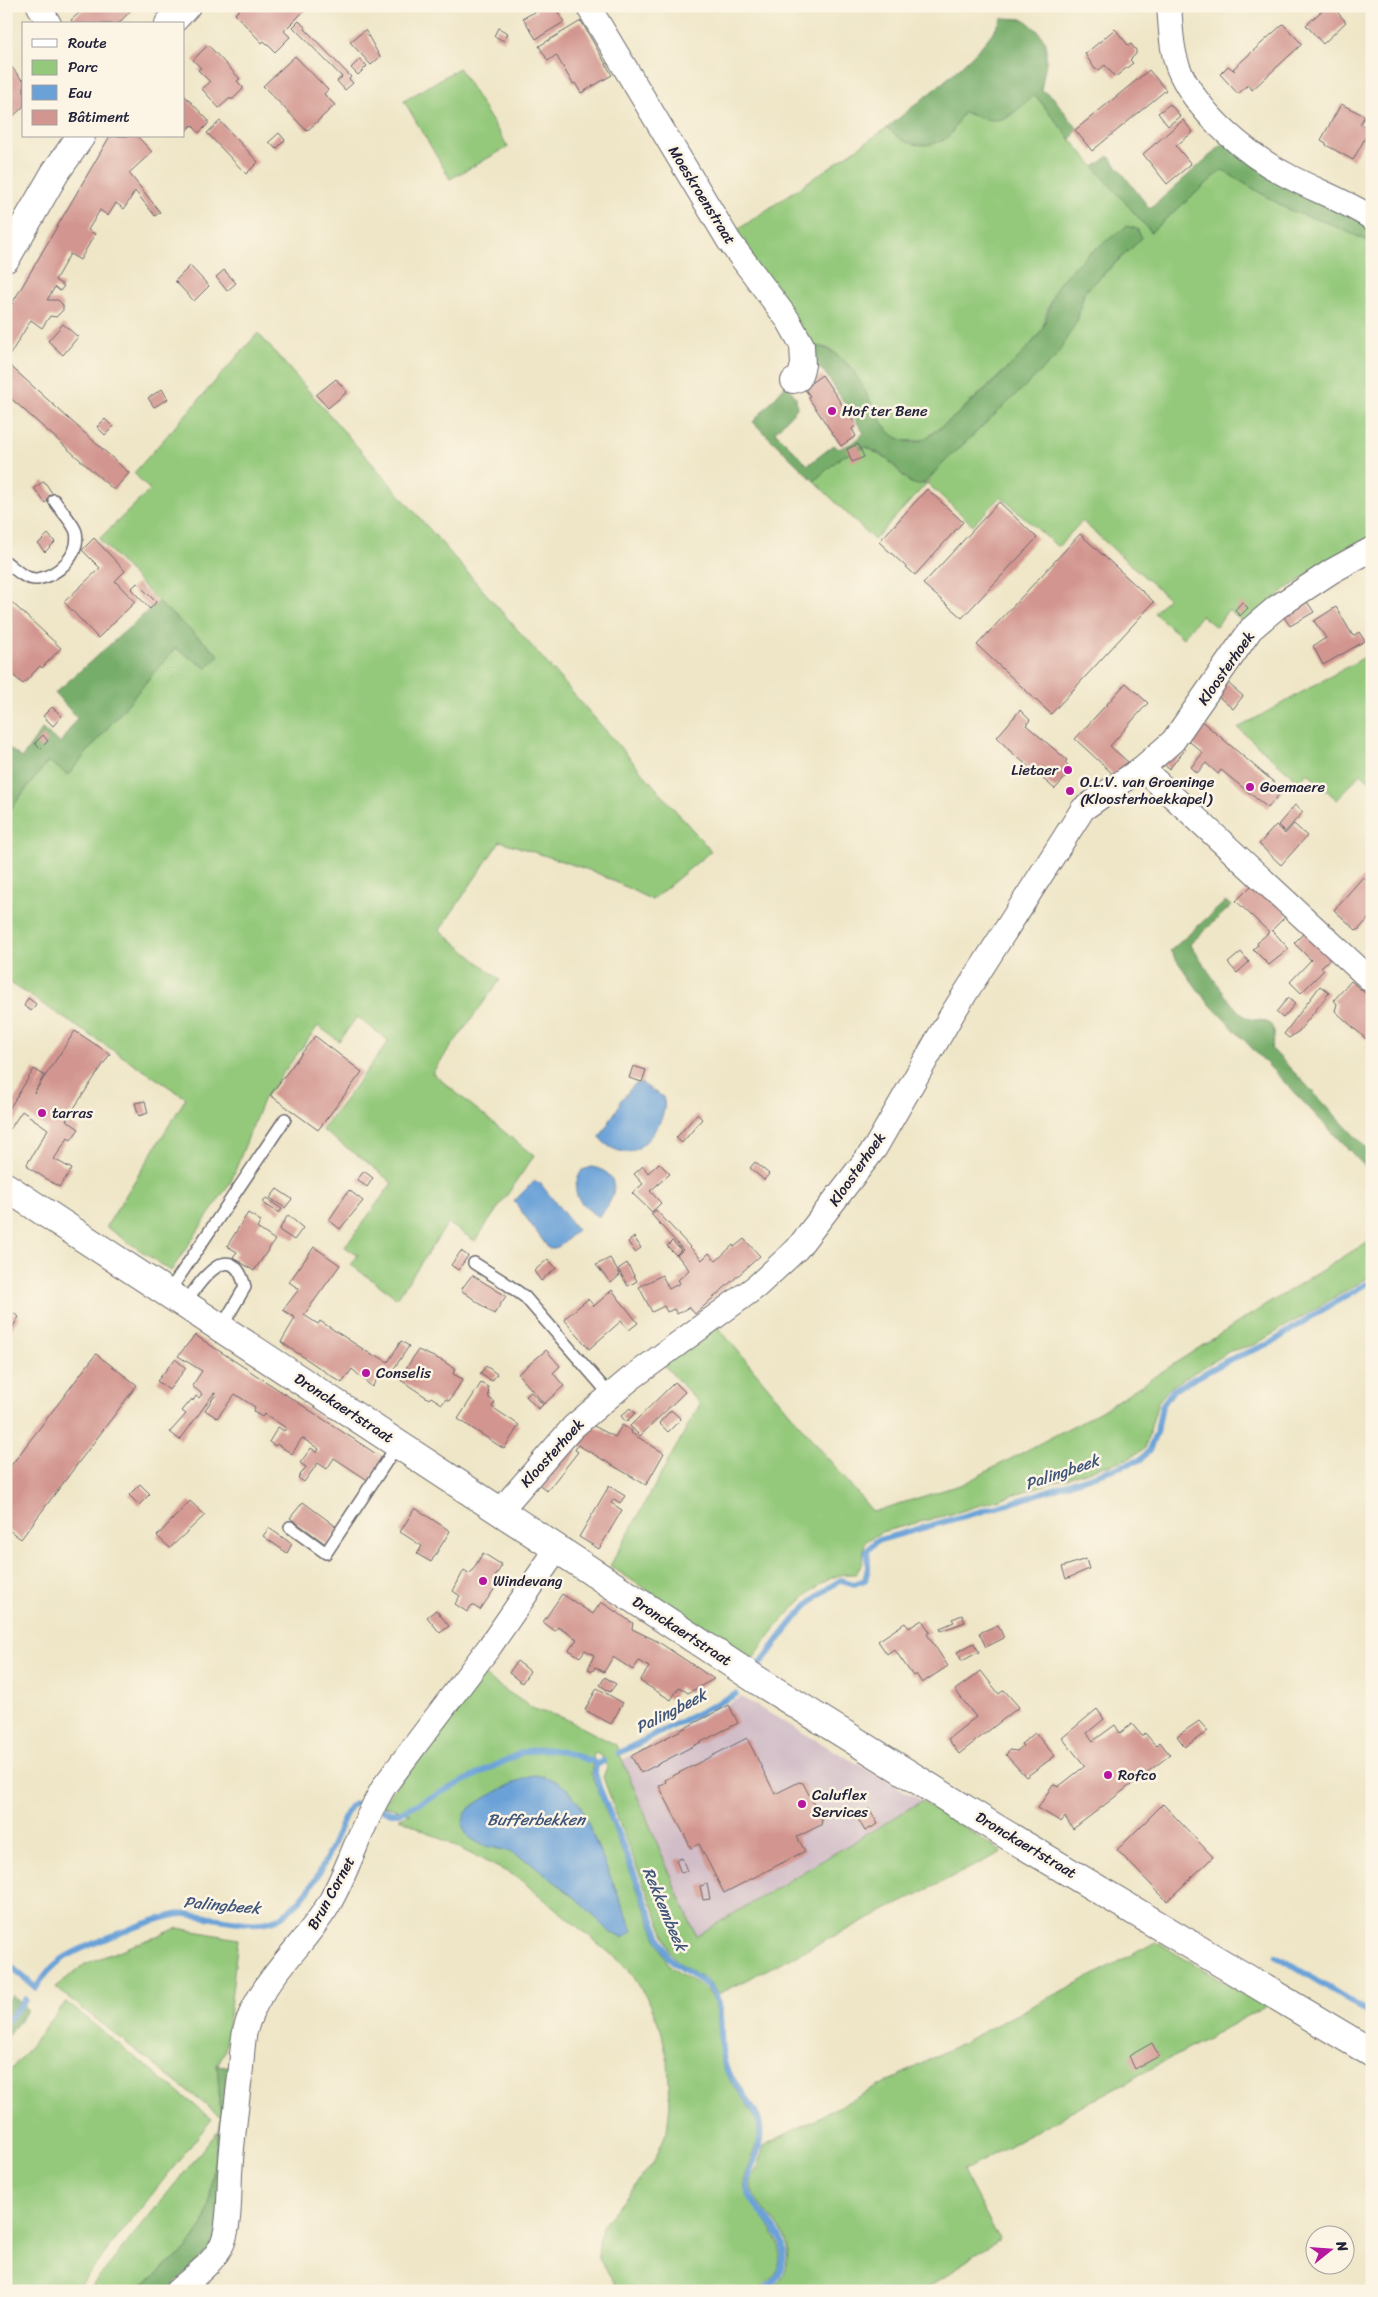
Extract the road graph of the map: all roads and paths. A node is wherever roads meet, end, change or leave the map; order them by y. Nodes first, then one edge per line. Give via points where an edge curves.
1 (39, 6) edge
2 (186, 6) edge
3 (588, 6) edge
4 (1169, 6) edge
5 (48, 22) edge
6 (171, 22) edge
7 (80, 138) edge
8 (1372, 218) edge
9 (6, 258) edge
10 (793, 381) dead end
11 (54, 500) dead end
12 (1372, 548) edge
13 (6, 562) edge
14 (1142, 768) junction
15 (1372, 981) edge
16 (285, 1119) dead end
17 (6, 1187) edge
18 (474, 1263) dead end
19 (176, 1298) junction
20 (222, 1328) junction
21 (610, 1395) junction
22 (398, 1444) junction
23 (500, 1511) junction
24 (290, 1527) dead end
25 (557, 1549) junction
26 (1372, 2053) edge
27 (177, 2291) edge

1 - 5 street
2 - 6 main road
3 - 10 street, Moeskroenstraat via 729,241 798,337 802,345 803,365 799,379
4 - 8 street via 1171,36 1180,73 1206,112 1248,150 1289,177
7 - 9 main road via 55,173
11 - 13 lane via 76,532 75,549 70,559 56,571 36,579 22,575
12 - 14 street, Kloosterhoek via 1276,607 1251,629 1173,742
14 - 15 street
14 - 21 street, Kloosterhoek via 1083,809 954,1011 875,1148 797,1249 757,1286
16 - 19 lane
17 - 19 main road, Dronckaertstraat
18 - 21 lane via 525,1297
19 - 20 main road, Dronckaertstraat
19 - 20 lane via 213,1268 222,1264 232,1265 242,1274 245,1287
20 - 22 main road, Dronckaertstraat
21 - 23 street, Kloosterhoek via 573,1427
22 - 23 main road, Dronckaertstraat
22 - 24 lane via 326,1553
23 - 25 main road, Dronckaertstraat
25 - 26 main road, Dronckaertstraat via 757,1680
25 - 27 street, Brun Cornet via 490,1646 384,1786 318,1922 273,1978 255,2008 245,2031 223,2242 213,2259

